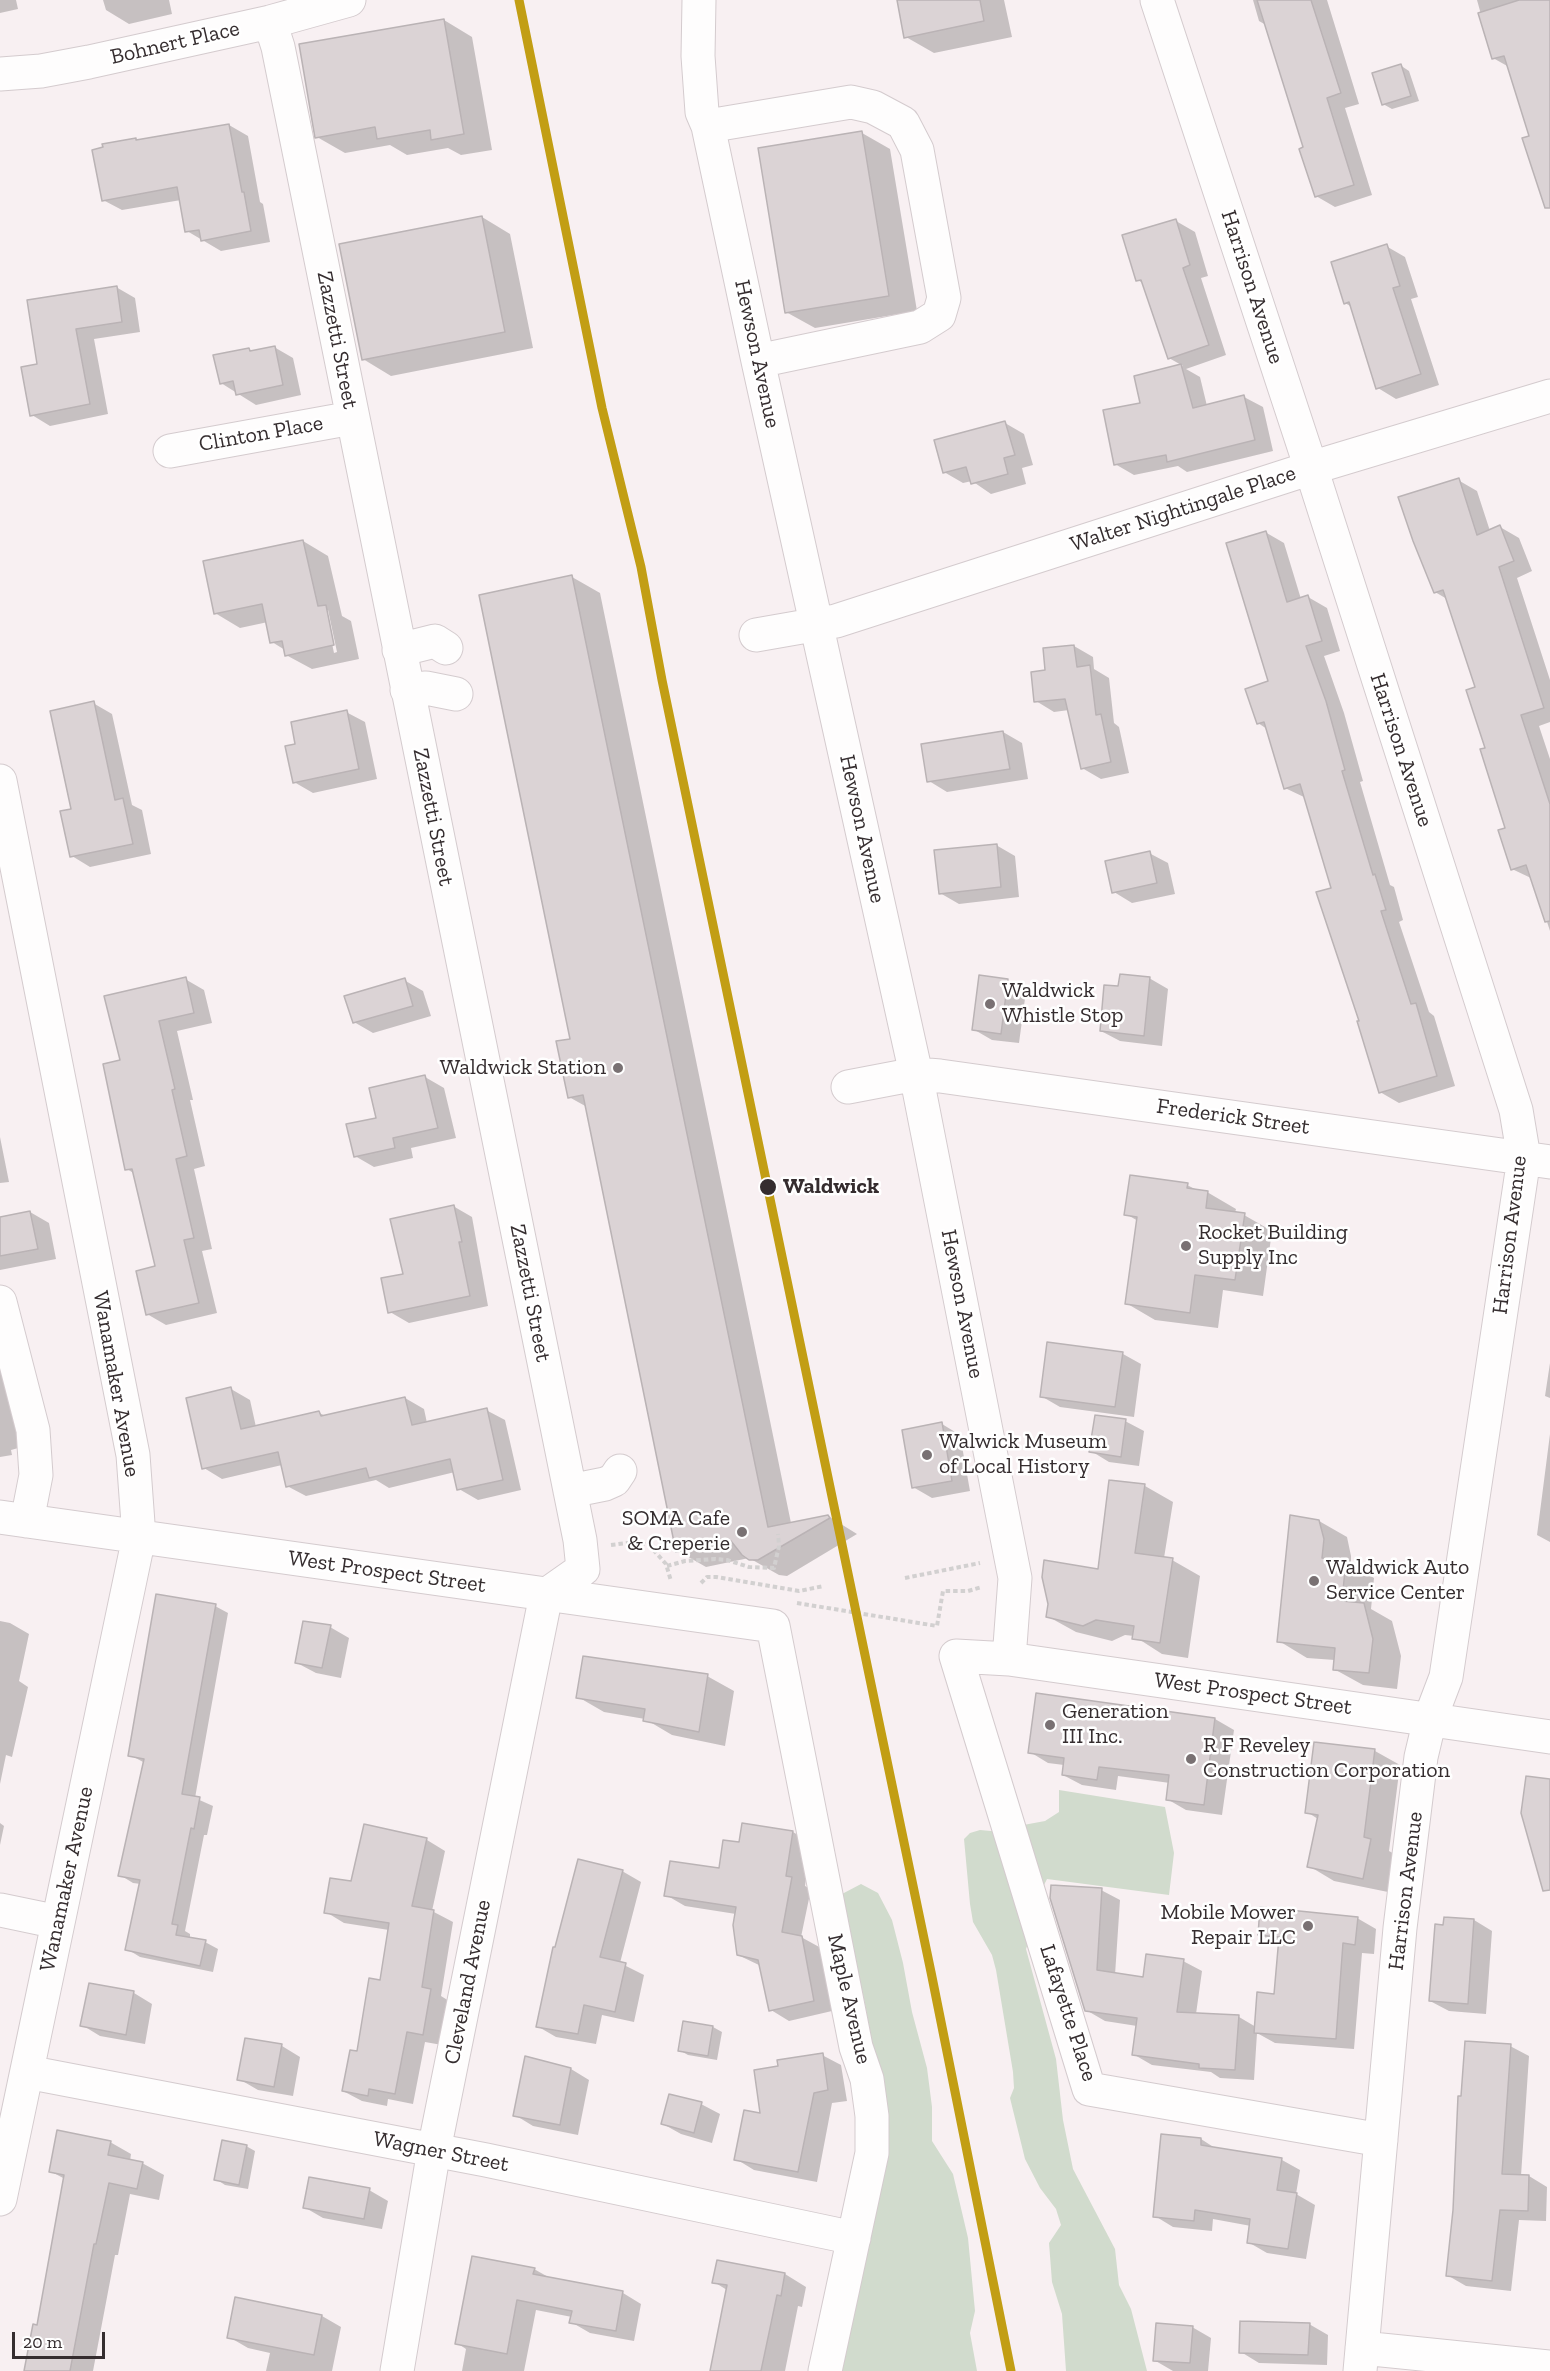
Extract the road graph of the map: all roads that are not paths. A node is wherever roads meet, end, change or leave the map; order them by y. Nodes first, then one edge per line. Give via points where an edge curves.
1 (349, 0) edge
2 (699, 0) edge
3 (1157, 0) edge
4 (270, 22) junction
5 (0, 74) edge
6 (708, 126) junction
7 (758, 362) junction
8 (1550, 396) edge
9 (352, 418) junction
10 (170, 451) dead end
11 (1311, 468) junction
12 (817, 626) junction
13 (756, 635) dead end
14 (446, 648) dead end
15 (399, 650) junction
16 (407, 690) junction
17 (456, 694) dead end
18 (0, 781) edge
19 (916, 1074) junction
20 (848, 1087) dead end
21 (1537, 1160) edge
22 (0, 1302) edge
23 (620, 1471) dead end
24 (570, 1491) junction
25 (14, 1519) edge
26 (139, 1537) junction
27 (546, 1595) junction
28 (773, 1626) joint
29 (956, 1656) joint
30 (1009, 1659) junction
31 (1430, 1719) junction
32 (1550, 1737) edge
33 (0, 1910) edge
34 (58, 1922) junction
35 (27, 2072) junction
36 (1381, 2140) junction
37 (434, 2150) junction
38 (0, 2199) edge
39 (854, 2238) junction
40 (1361, 2360) edge
41 (1550, 2367) edge
42 (397, 2371) edge
43 (825, 2371) edge

1 - 4 street, Bohnert Place
2 - 6 street, Hewson Avenue via 702,112
3 - 11 street, Harrison Avenue
4 - 5 street, Bohnert Place via 89,62
4 - 9 street, Zazzetti Street
6 - 7 street, Hewson Avenue
6 - 7 street via 851,102 873,107 903,123 917,150 944,298 939,315 920,327
7 - 12 street, Hewson Avenue
8 - 11 street, Walter Nightingale Place
9 - 10 street, Clinton Place
9 - 15 street, Zazzetti Street
11 - 12 street, Walter Nightingale Place
11 - 21 street, Harrison Avenue via 1516,1110
12 - 13 street, Walter Nightingale Place
12 - 19 street, Hewson Avenue
14 - 15 street via 435,642
15 - 16 street, Zazzetti Street
16 - 17 street via 426,687
16 - 24 street, Zazzetti Street
18 - 26 street, Wanamaker Avenue via 133,1455
19 - 20 street, Frederick Street
19 - 21 street, Frederick Street
19 - 30 street, Hewson Avenue via 1015,1578
21 - 31 street, Harrison Avenue via 1446,1677
22 - 25 street via 33,1431 36,1475
23 - 24 street via 605,1484
24 - 27 street, Zazzetti Street via 583,1569
25 - 26 street, West Prospect Street
26 - 27 street, West Prospect Street
26 - 34 street, Wanamaker Avenue
27 - 28 street, West Prospect Street
27 - 37 street, Cleveland Avenue
28 - 39 street, Maple Avenue via 871,2107 872,2153
29 - 30 street, West Prospect Street
29 - 36 street, Lafayette Place via 1089,2089
30 - 31 street, West Prospect Street
31 - 32 street, West Prospect Street
31 - 36 street, Harrison Avenue via 1420,1757
33 - 34 street
34 - 35 street, Wanamaker Avenue
35 - 37 street, Wagner Street
35 - 38 street, Wanamaker Avenue
36 - 40 street, Harrison Avenue
37 - 39 street, Wagner Street
37 - 42 street, Cleveland Avenue
39 - 43 street, Maple Avenue
40 - 41 street

